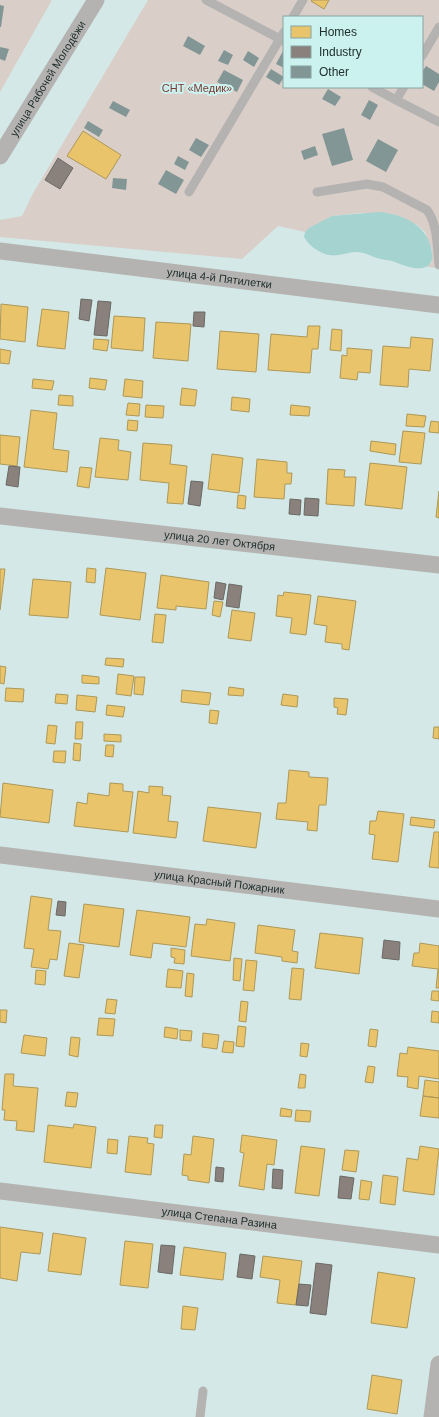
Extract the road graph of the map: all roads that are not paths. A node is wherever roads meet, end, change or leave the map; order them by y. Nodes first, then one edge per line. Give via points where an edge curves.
1 (96, 0) edge
2 (206, 0) edge
3 (303, 0) edge
4 (294, 16) edge
5 (439, 27) edge
6 (283, 38) edge
7 (423, 54) edge
8 (374, 88) edge
9 (403, 88) edge
10 (396, 100) junction
11 (439, 122) edge
12 (0, 156) edge
13 (189, 192) dead end
14 (317, 192) dead end
15 (0, 251) edge
16 (439, 265) edge
17 (439, 305) edge
18 (0, 516) edge
19 (439, 565) edge
20 (0, 855) edge
21 (439, 909) edge
22 (0, 1191) edge
23 (439, 1245) edge
24 (439, 1364) edge
25 (203, 1391) dead end
26 (200, 1417) edge
27 (432, 1417) edge

1 - 12 street, улица Рабочей Молодёжи
2 - 6 lane
3 - 4 lane
5 - 7 lane
6 - 13 lane
8 - 10 lane
9 - 10 lane
10 - 11 lane
14 - 16 lane via 367,184 383,187 427,210 435,225
15 - 17 street, улица 4-й Пятилетки
18 - 19 street, улица 20 лет Октября
20 - 21 street, улица Красный Пожарник
22 - 23 street, улица Степана Разина
24 - 27 street
25 - 26 lane

